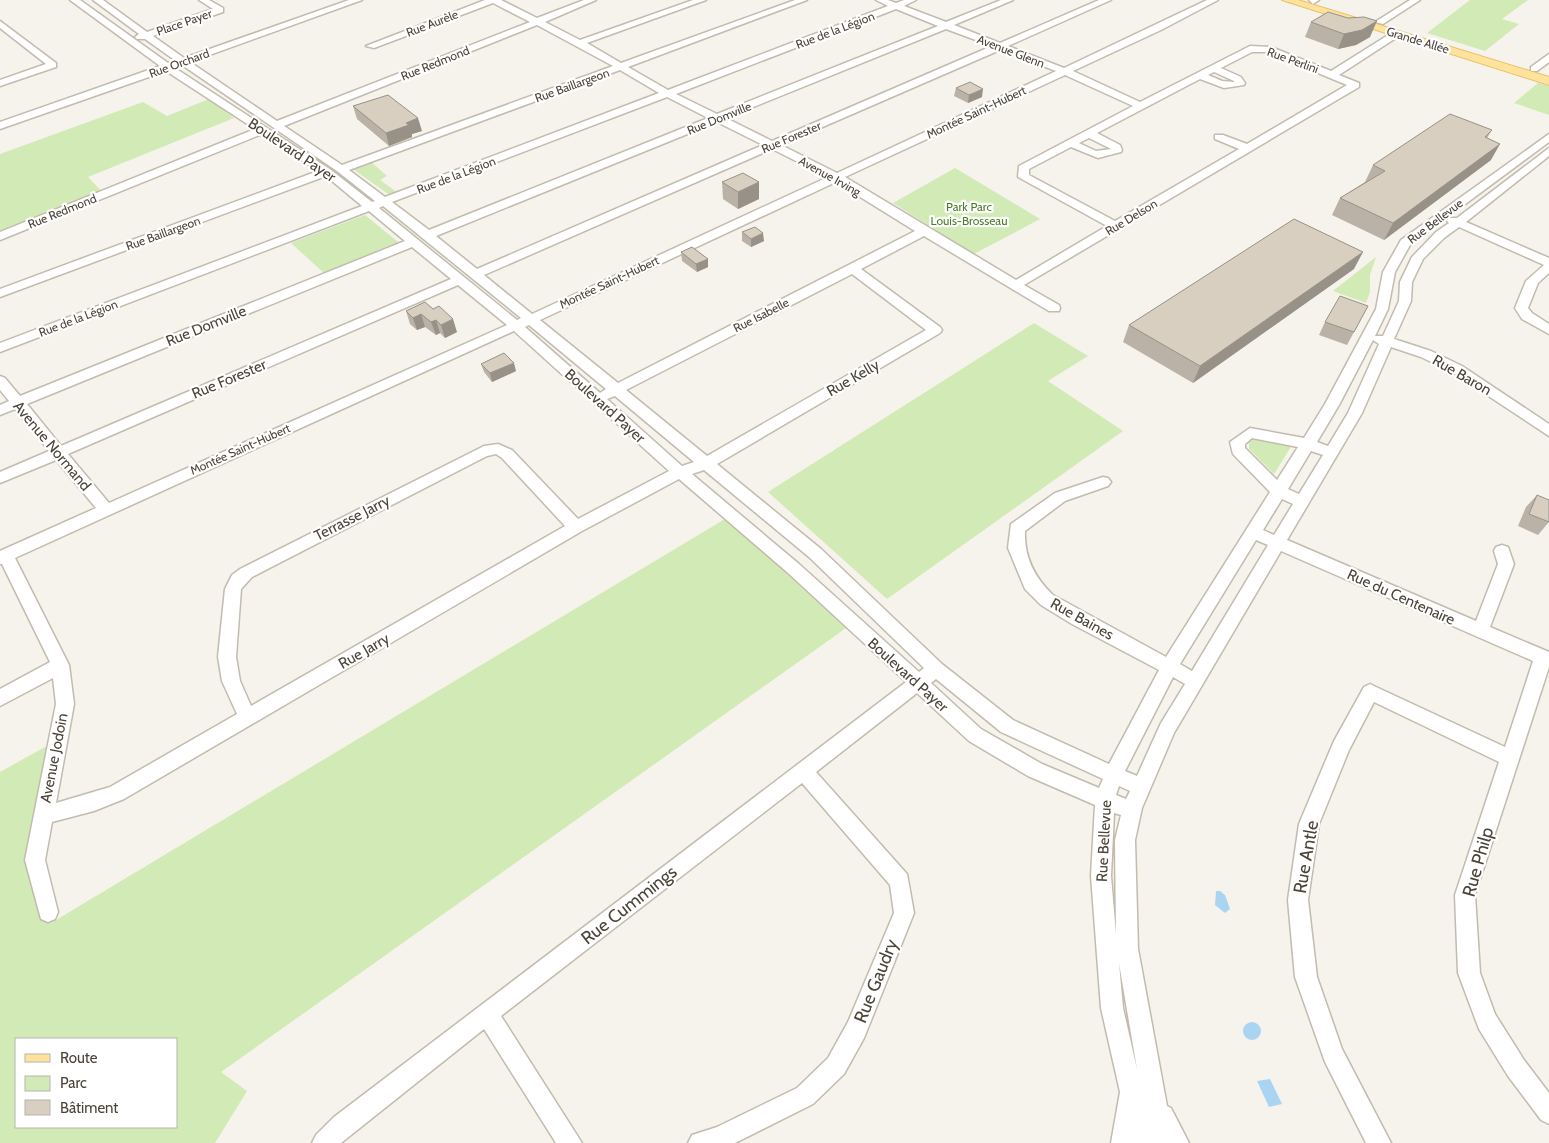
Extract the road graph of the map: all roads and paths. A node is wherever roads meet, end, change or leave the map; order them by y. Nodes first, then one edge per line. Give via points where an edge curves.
1 (74, 0) edge
2 (96, 0) edge
3 (203, 0) edge
4 (358, 0) edge
5 (493, 0) edge
6 (592, 0) edge
7 (702, 0) edge
8 (803, 0) edge
9 (880, 0) edge
10 (912, 0) edge
11 (1008, 0) edge
12 (1107, 0) edge
13 (1214, 0) edge
14 (1287, 0) edge
15 (1312, 0) edge
16 (1416, 0) edge
17 (896, 7) junction
18 (537, 22) junction
19 (1380, 22) junction
20 (0, 24) edge
21 (945, 25) junction
22 (1396, 34) junction
23 (146, 35) junction
24 (131, 41) junction
25 (579, 44) junction
26 (371, 46) dead end
27 (1001, 46) junction
28 (1549, 57) edge
29 (182, 61) junction
30 (167, 67) junction
31 (618, 68) junction
32 (1213, 68) junction
33 (1534, 69) junction
34 (1064, 71) junction
35 (1332, 74) junction
36 (1549, 74) edge
37 (1199, 75) junction
38 (1549, 81) edge
39 (0, 84) edge
40 (666, 93) junction
41 (1140, 106) junction
42 (718, 118) junction
43 (277, 125) junction
44 (0, 126) edge
45 (262, 130) junction
46 (1088, 133) junction
47 (1219, 137) dead end
48 (1549, 137) edge
49 (1070, 143) junction
50 (772, 145) junction
51 (1246, 148) junction
52 (1549, 151) edge
53 (341, 169) junction
54 (327, 172) junction
55 (837, 176) junction
56 (385, 202) junction
57 (371, 207) junction
58 (1442, 215) junction
59 (1460, 223) junction
60 (1115, 226) junction
61 (925, 231) junction
62 (428, 235) junction
63 (0, 236) edge
64 (412, 242) junction
65 (1549, 262) edge
66 (1549, 267) edge
67 (852, 268) junction
68 (475, 274) junction
69 (458, 280) junction
70 (1016, 285) junction
71 (0, 293) edge
72 (1054, 308) dead end
73 (531, 318) junction
74 (515, 326) junction
75 (1549, 330) edge
76 (1368, 335) junction
77 (1388, 342) junction
78 (0, 348) edge
79 (0, 381) edge
80 (615, 389) junction
81 (598, 400) junction
82 (16, 403) junction
83 (0, 410) edge
84 (1549, 432) edge
85 (1308, 444) junction
86 (59, 453) junction
87 (1332, 453) junction
88 (705, 464) junction
89 (680, 472) junction
90 (0, 478) edge
91 (1104, 482) dead end
92 (1278, 491) junction
93 (1303, 502) junction
94 (105, 509) junction
95 (576, 528) junction
96 (1253, 532) junction
97 (1279, 543) junction
98 (1502, 551) dead end
99 (3, 556) edge
100 (1480, 632) junction
101 (1546, 659) edge
102 (60, 666) junction
103 (1170, 666) junction
104 (936, 669) junction
105 (1196, 681) junction
106 (917, 684) junction
107 (0, 698) edge
108 (248, 718) junction
109 (1510, 758) junction
110 (803, 771) junction
111 (1114, 773) junction
112 (1141, 787) junction
113 (1105, 800) junction
114 (1132, 811) junction
115 (42, 816) junction
116 (48, 912) dead end
117 (487, 1014) junction
118 (1130, 1088) junction
119 (1153, 1095) junction
120 (1549, 1112) edge
121 (324, 1143) edge
122 (570, 1143) edge
123 (700, 1143) edge
124 (1123, 1143) edge
125 (1143, 1143) edge
126 (1162, 1143) edge
127 (1177, 1143) edge
128 (1379, 1143) edge

1 - 24 street, Boulevard Payer
2 - 23 street, Boulevard Payer
3 - 23 street, Place Payer via 220,10
4 - 29 street, Rue Orchard
5 - 18 street, Avenue Irving
5 - 26 street, Rue Aurèle
6 - 18 street, Rue Redmond
7 - 25 street
8 - 31 street, Rue Baillargeon
9 - 17 street, Avenue Glenn
10 - 17 street, Rue de la Légion
11 - 21 street, Rue Domville
12 - 27 street, Rue Forester
13 - 34 street, Montée Saint-Hubert
14 - 22 main road, Grande Allée
15 - 19 main road, Grande Allée
16 - 19 street
17 - 21 street, Avenue Glenn
17 - 40 street, Rue de la Légion
18 - 25 street, Avenue Irving
18 - 43 street, Rue Redmond
19 - 33 main road, Grande Allée
20 - 39 street via 53,65
21 - 27 street, Avenue Glenn
21 - 42 street, Rue Domville
22 - 35 street, Rue Perlini
22 - 38 main road, Grande Allée
23 - 24 street, Place Payer
23 - 29 street, Boulevard Payer
24 - 30 street, Boulevard Payer
25 - 31 street, Avenue Irving
27 - 34 street, Avenue Glenn
27 - 50 street, Rue Forester
28 - 33 street
29 - 30 street, Rue Orchard
29 - 43 street, Boulevard Payer
30 - 44 street, Rue Orchard
30 - 45 street, Boulevard Payer
31 - 40 street, Avenue Irving
31 - 53 street, Rue Baillargeon
32 - 35 street, Rue Perlini via 1250,49 1268,49
32 - 37 street, Rue Perlini
32 - 37 street via 1238,79 1240,83 1225,86
33 - 36 main road, Grande Allée
34 - 41 street, Avenue Glenn
34 - 55 street, Montée Saint-Hubert
35 - 51 street, Rue Delson via 1355,85 1354,88
37 - 41 street, Rue Perlini
40 - 42 street, Avenue Irving
40 - 56 street, Rue de la Légion
41 - 46 street, Rue Perlini
42 - 50 street, Avenue Irving
42 - 62 street, Rue Domville
43 - 53 street, Boulevard Payer
45 - 54 street, Boulevard Payer
45 - 63 street, Rue Redmond
46 - 49 street, Rue Perlini
46 - 49 street via 1117,150 1097,156
47 - 51 street
48 - 58 street, Rue Bellevue
49 - 60 street, Rue Perlini via 1022,168 1024,177
50 - 55 street, Avenue Irving
50 - 68 street, Rue Forester
51 - 60 street, Rue Delson
52 - 59 street, Rue Bellevue
53 - 56 street, Boulevard Payer
54 - 57 street, Boulevard Payer
54 - 71 street, Rue Baillargeon
55 - 61 street, Avenue Irving
55 - 73 street, Montée Saint-Hubert
56 - 57 street, Rue de la Légion
56 - 62 street, Boulevard Payer
57 - 64 street, Boulevard Payer
57 - 78 street, Rue de la Légion
58 - 59 street
58 - 76 street, Rue Bellevue via 1404,243 1389,272 1382,310
59 - 65 street
59 - 77 street, Rue Bellevue via 1440,235 1418,256 1406,282 1404,301
60 - 70 street, Rue Delson
61 - 67 street, Rue Isabelle
61 - 70 street, Avenue Irving
62 - 68 street, Boulevard Payer
64 - 69 street, Boulevard Payer
64 - 82 street, Rue Domville
66 - 75 street via 1532,281 1521,308 1527,316
67 - 80 street, Rue Isabelle
67 - 88 street, Rue Kelly via 934,330
68 - 73 street, Boulevard Payer
69 - 74 street, Boulevard Payer
69 - 86 street, Rue Forester
70 - 72 street, Avenue Irving
73 - 74 street, Montée Saint-Hubert
73 - 80 street, Boulevard Payer
74 - 81 street, Boulevard Payer
74 - 94 street, Montée Saint-Hubert
76 - 77 street, Rue Baron
76 - 85 street, Rue Bellevue
77 - 84 street, Rue Baron via 1426,354 1457,369
77 - 87 street, Rue Bellevue
79 - 82 street, Avenue Normand
80 - 81 street, Rue Isabelle
80 - 88 street, Boulevard Payer
81 - 89 street, Boulevard Payer
82 - 83 street, Rue Domville
82 - 86 street, Avenue Normand
85 - 87 street
85 - 92 street, Rue Bellevue
85 - 92 street via 1250,433 1237,442 1238,450
86 - 90 street, Rue Forester
86 - 94 street, Avenue Normand
87 - 93 street, Rue Bellevue
88 - 89 street, Rue Kelly
88 - 104 street, Boulevard Payer via 815,553
89 - 95 street, Rue Jarry
89 - 106 street, Boulevard Payer via 793,568
91 - 103 street, Rue Baines via 1060,497 1017,528 1016,548 1030,584 1047,600
92 - 93 street
92 - 96 street, Rue Bellevue
93 - 97 street, Rue Bellevue
94 - 99 street, Montée Saint-Hubert
95 - 108 street, Rue Jarry
95 - 108 street, Terrasse Jarry via 507,454 498,449 484,451 246,573 233,589 227,657 230,681
96 - 97 street, Rue du Centenaire
96 - 103 street, Rue Bellevue
97 - 100 street, Rue du Centenaire
97 - 105 street, Rue Bellevue
98 - 100 street via 1506,564
99 - 102 street, Avenue Jodoin
100 - 101 street, Rue du Centenaire
101 - 109 street, Rue Philp
102 - 107 street
102 - 115 street, Avenue Jodoin via 64,704
103 - 105 street, Rue Baines
103 - 111 street, Rue Bellevue
104 - 106 street, Rue Cummings
104 - 111 street, Boulevard Payer via 1007,726
105 - 112 street, Rue Bellevue via 1167,729
106 - 110 street, Rue Cummings
106 - 113 street, Boulevard Payer via 975,735 1035,770
108 - 115 street, Rue Jarry via 117,793
109 - 120 street, Rue Philp via 1465,895 1469,973 1487,1022
109 - 128 street, Rue Antle via 1370,692 1341,747 1309,824 1298,900 1306,977 1332,1054
110 - 117 street, Rue Cummings
110 - 123 street, Rue Gaudry via 900,881 904,913 856,1030 836,1066 806,1096 720,1138
111 - 112 street, Boulevard Payer
111 - 113 street, Rue Bellevue
112 - 114 street, Rue Bellevue
113 - 114 street, Boulevard Payer
113 - 118 street, Rue Bellevue via 1100,876 1112,1008
114 - 119 street, Rue Bellevue via 1124,840 1127,949
115 - 116 street, Avenue Jodoin via 35,860
117 - 121 street, Rue Cummings via 342,1125
117 - 122 street
118 - 124 street
118 - 125 street, Rue Bellevue
119 - 126 street, Rue Bellevue
119 - 127 street, Rue Bellevue

